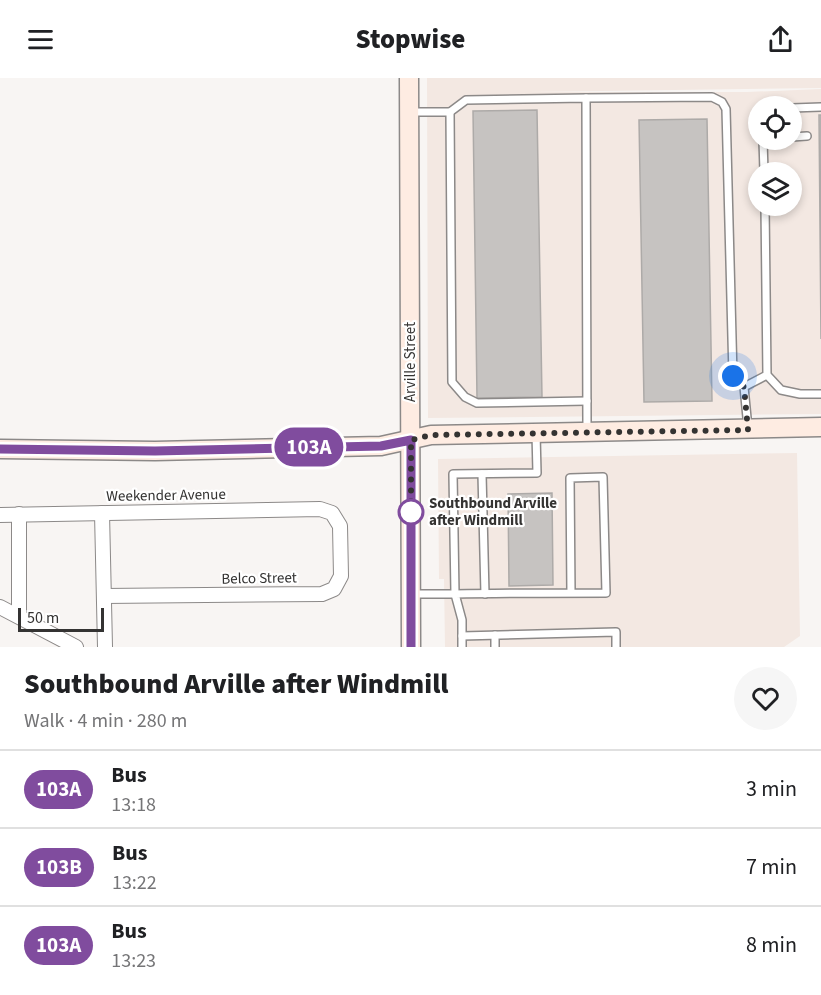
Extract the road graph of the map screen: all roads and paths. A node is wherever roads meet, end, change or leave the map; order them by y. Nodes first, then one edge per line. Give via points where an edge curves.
1 (409, 78) edge
2 (586, 98) junction
3 (821, 107) edge
4 (802, 108) edge
5 (409, 112) junction
6 (450, 112) junction
7 (802, 136) edge
8 (807, 136) dead end
9 (765, 216) edge
10 (767, 375) junction
11 (744, 387) junction
12 (821, 394) edge
13 (587, 401) junction
14 (821, 427) edge
15 (748, 430) junction
16 (536, 433) junction
17 (587, 433) junction
18 (411, 440) junction
19 (0, 449) edge
20 (482, 474) junction
21 (102, 513) junction
22 (332, 513) joint
23 (20, 514) junction
24 (0, 515) edge
25 (571, 593) junction
26 (411, 594) junction
27 (455, 594) junction
28 (485, 594) junction
29 (104, 596) junction
30 (0, 607) edge
31 (20, 616) junction
32 (495, 635) junction
33 (462, 636) junction
34 (76, 647) edge
35 (105, 647) edge
36 (411, 647) edge
37 (462, 647) edge
38 (495, 647) edge
39 (616, 647) edge

1 - 5 street, Arville Street
2 - 6 lane via 466,100
2 - 11 lane via 712,97 722,102 726,110 733,376
2 - 13 lane
3 - 4 lane
5 - 6 lane
5 - 18 street, Arville Street
6 - 13 lane via 452,382 465,397 477,403
7 - 8 lane
9 - 10 lane
10 - 11 lane
10 - 12 lane via 781,390
11 - 15 lane
13 - 17 lane
14 - 15 street
15 - 17 street
16 - 17 street
16 - 18 street via 431,435
16 - 20 lane via 537,473
18 - 19 street via 381,446 155,451
18 - 26 street, Arville Street
20 - 27 lane via 453,474
20 - 28 lane
21 - 22 street, Weekender Avenue via 320,508
21 - 23 street, Weekender Avenue
21 - 29 street
22 - 29 street, Belco Street via 340,526 341,576 334,589 322,594
23 - 24 street, Weekender Avenue
23 - 31 street
25 - 25 lane via 606,593 603,477 570,478
25 - 28 lane
26 - 27 lane
26 - 36 street, Arville Street
27 - 28 lane
27 - 33 lane
29 - 35 street
30 - 31 street
31 - 34 street
32 - 33 lane
32 - 38 lane
32 - 39 lane via 616,632
33 - 37 lane

